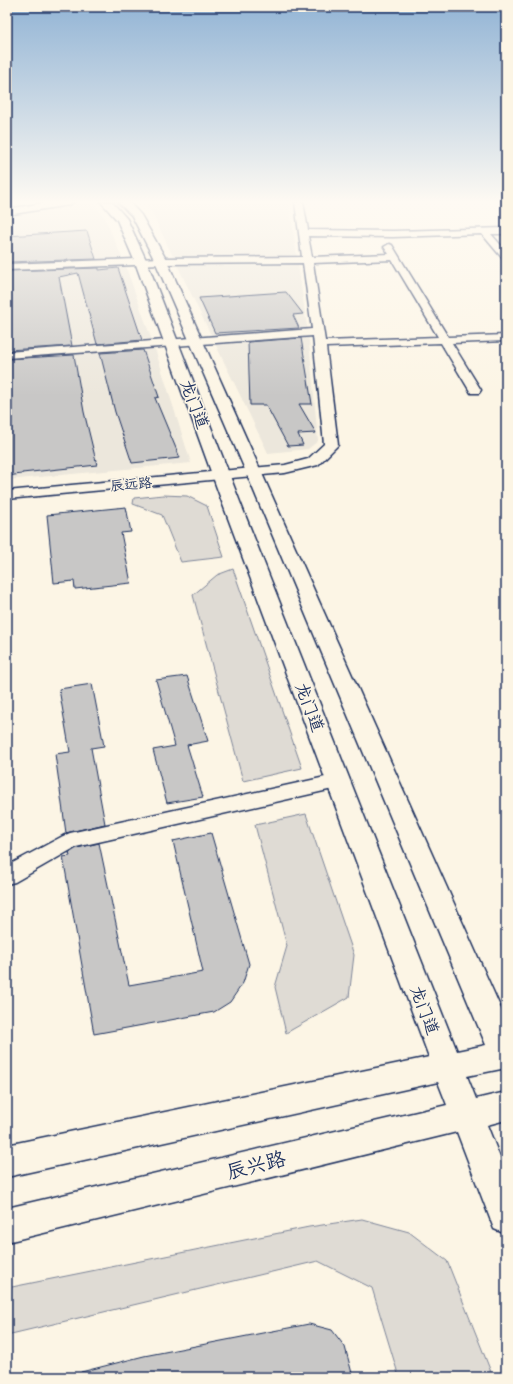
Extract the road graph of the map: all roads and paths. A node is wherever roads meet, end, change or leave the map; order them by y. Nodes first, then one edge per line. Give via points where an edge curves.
1 (7, 267) edge
2 (19, 267) edge
3 (152, 267) edge
4 (154, 267) edge
5 (309, 267) edge
6 (402, 267) edge
7 (318, 332) junction
8 (506, 338) edge
9 (445, 340) junction
10 (196, 342) junction
11 (172, 343) junction
12 (320, 344) junction
13 (7, 355) edge
14 (475, 390) dead end
15 (254, 472) junction
16 (222, 475) junction
17 (7, 495) edge
18 (338, 781) junction
19 (7, 876) edge
20 (506, 1055) edge
21 (447, 1068) junction
22 (506, 1106) edge
23 (466, 1114) junction
24 (7, 1161) edge
25 (506, 1217) edge
26 (7, 1225) edge

1 - 2 street
3 - 11 main road, 龙门道
4 - 10 main road, 龙门道
5 - 7 street
6 - 9 street
7 - 10 street
7 - 12 street
8 - 9 street
9 - 12 street
9 - 14 street
10 - 11 street
10 - 15 main road, 龙门道
11 - 13 street
11 - 16 main road, 龙门道
12 - 15 street, 辰远路 via 331,445 313,462 285,469
15 - 16 street, 辰远路
15 - 20 main road, 龙门道
16 - 17 street, 辰远路
16 - 18 main road, 龙门道
18 - 19 street via 70,841
18 - 21 main road, 龙门道
20 - 21 main road
21 - 23 main road, 龙门道
21 - 24 main road
22 - 23 main road, 辰兴路
23 - 25 main road, 龙门道
23 - 26 main road, 辰兴路

